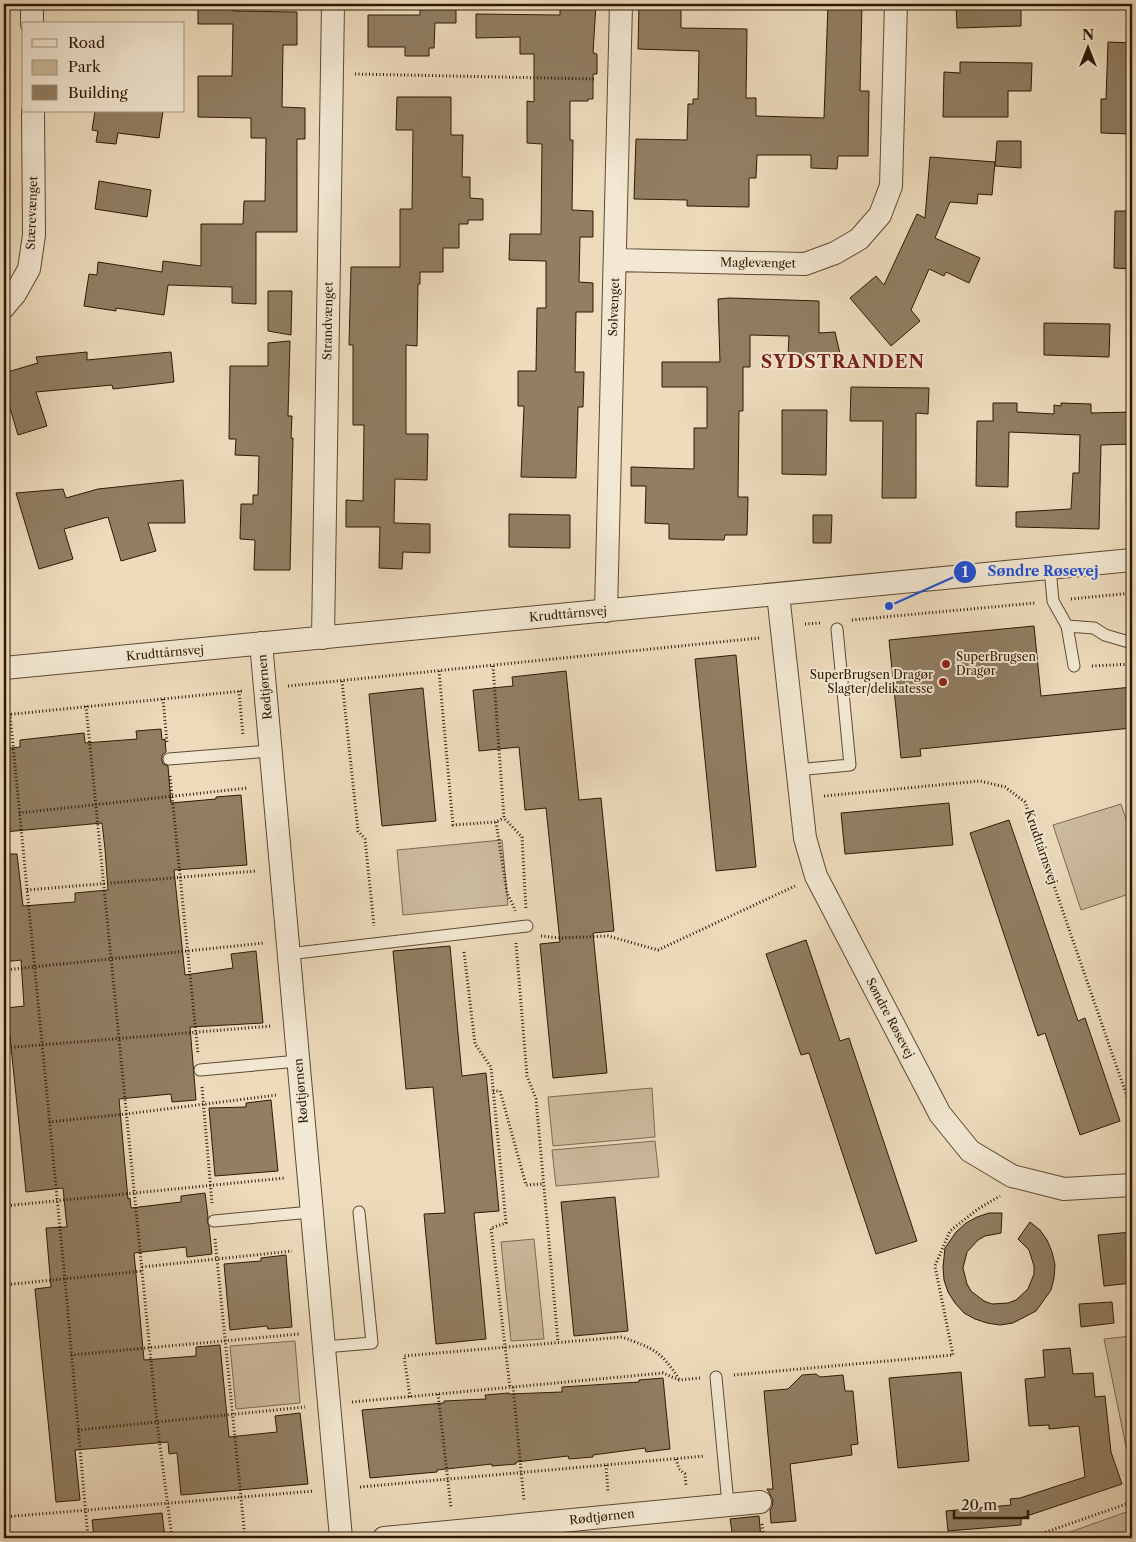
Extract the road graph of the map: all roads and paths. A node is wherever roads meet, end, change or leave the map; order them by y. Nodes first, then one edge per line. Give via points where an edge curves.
1 (32, 4) edge
2 (333, 4) edge
3 (621, 4) edge
4 (896, 4) edge
5 (32, 22) edge
6 (332, 74) junction
7 (620, 79) junction
8 (33, 112) edge
9 (615, 260) junction
10 (4, 307) edge
11 (1132, 560) edge
12 (1050, 568) junction
13 (1132, 593) edge
14 (778, 594) junction
15 (1053, 601) junction
16 (606, 611) junction
17 (851, 620) dead end
18 (822, 623) dead end
19 (1067, 626) junction
20 (837, 629) dead end
21 (783, 636) junction
22 (323, 638) junction
23 (261, 643) junction
24 (1132, 643) edge
25 (1132, 664) edge
26 (493, 666) junction
27 (1074, 666) joint
28 (4, 668) edge
29 (439, 671) junction
30 (342, 681) junction
31 (265, 688) junction
32 (163, 699) junction
33 (86, 706) junction
34 (10, 714) junction
35 (4, 715) edge
36 (270, 751) junction
37 (169, 759) junction
38 (796, 770) junction
39 (248, 788) dead end
40 (172, 796) junction
41 (799, 798) junction
42 (95, 805) junction
43 (19, 813) junction
44 (504, 818) junction
45 (496, 822) junction
46 (256, 871) dead end
47 (816, 876) junction
48 (181, 877) junction
49 (103, 884) junction
50 (27, 890) junction
51 (524, 929) junction
52 (462, 934) junction
53 (376, 944) junction
54 (288, 947) junction
55 (188, 951) junction
56 (111, 959) junction
57 (34, 967) junction
58 (4, 970) edge
59 (271, 1026) dead end
60 (196, 1033) junction
61 (119, 1039) junction
62 (41, 1045) junction
63 (4, 1048) edge
64 (298, 1061) junction
65 (200, 1070) junction
66 (493, 1091) junction
67 (277, 1095) dead end
68 (203, 1104) junction
69 (1132, 1111) edge
70 (126, 1114) junction
71 (49, 1122) junction
72 (1012, 1176) junction
73 (285, 1178) dead end
74 (544, 1184) junction
75 (1132, 1185) edge
76 (211, 1186) junction
77 (134, 1193) junction
78 (56, 1200) junction
79 (4, 1206) edge
80 (312, 1212) junction
81 (359, 1212) dead end
82 (214, 1221) junction
83 (315, 1249) junction
84 (217, 1259) junction
85 (142, 1269) junction
86 (65, 1280) junction
87 (4, 1285) edge
88 (300, 1334) dead end
89 (226, 1341) junction
90 (558, 1342) junction
91 (324, 1347) junction
92 (150, 1348) junction
93 (505, 1348) junction
94 (71, 1355) junction
95 (716, 1377) junction
96 (679, 1380) junction
97 (511, 1388) junction
98 (438, 1394) junction
99 (410, 1397) junction
100 (329, 1404) junction
101 (233, 1414) junction
102 (157, 1422) junction
103 (78, 1430) junction
104 (723, 1454) junction
105 (676, 1459) junction
106 (606, 1465) junction
107 (521, 1472) junction
108 (448, 1478) junction
109 (336, 1489) junction
110 (241, 1497) junction
111 (167, 1502) junction
112 (760, 1502) dead end
113 (1132, 1502) edge
114 (728, 1504) junction
115 (85, 1509) junction
116 (688, 1509) junction
117 (609, 1516) junction
118 (4, 1517) edge
119 (526, 1524) junction
120 (454, 1532) junction
121 (88, 1538) edge
122 (172, 1538) edge
123 (245, 1538) edge
124 (340, 1538) edge
125 (384, 1538) edge
126 (1029, 1538) edge

1 - 5 street
2 - 6 street, Strandvænget
3 - 7 street, Solvænget
4 - 9 street, Maglevænget via 891,186 880,215 859,239 835,253 804,264
6 - 7 path
6 - 22 street, Strandvænget
7 - 9 street, Solvænget
8 - 10 street, Stærevænget via 34,235 29,269
9 - 16 street, Solvænget
11 - 12 street, Krudttårnsvej
12 - 14 street, Krudttårnsvej
12 - 15 lane
13 - 15 path
14 - 16 street, Krudttårnsvej
14 - 21 street, Søndre Røsevej
15 - 17 path
15 - 19 lane
16 - 22 street, Krudttårnsvej
18 - 21 path via 803,624
19 - 24 lane via 1094,628
19 - 27 lane
20 - 38 lane via 850,765
21 - 26 path
21 - 38 street, Søndre Røsevej
22 - 23 street, Krudttårnsvej
23 - 28 street, Krudttårnsvej
23 - 31 street, Rødtjørnen
25 - 27 path
26 - 29 path
26 - 44 path
29 - 30 path
29 - 45 path via 453,825
30 - 31 path
30 - 53 path via 358,831 365,839
31 - 32 path
31 - 36 street, Rødtjørnen
32 - 33 path
32 - 37 path
33 - 34 path
33 - 42 path
34 - 35 path
34 - 43 path
36 - 37 lane
36 - 54 street, Rødtjørnen
37 - 40 path
38 - 41 street, Søndre Røsevej
39 - 40 path
40 - 42 path
40 - 48 path
41 - 47 street, Søndre Røsevej via 804,838
41 - 69 path, Krudttårnsvej via 980,782 1004,787 1025,802
42 - 43 path
42 - 49 path
43 - 50 path
44 - 45 path
44 - 51 path via 522,837
45 - 51 path via 507,893
46 - 48 path
47 - 51 path via 658,950 608,936 561,938
47 - 72 street, Søndre Røsevej via 940,1114 970,1150
48 - 49 path
48 - 55 path
49 - 50 path
49 - 56 path
50 - 57 path
51 - 52 lane
51 - 74 path via 515,937 528,1076 536,1098
52 - 53 lane
52 - 66 path via 475,1044 491,1067
53 - 54 lane
54 - 55 path
54 - 64 street, Rødtjørnen
55 - 56 path
55 - 60 path
56 - 57 path
56 - 61 path
57 - 58 path
57 - 62 path
59 - 60 path
60 - 61 path
60 - 65 path
61 - 62 path
61 - 70 path
62 - 63 path
62 - 71 path
64 - 65 lane
64 - 80 street, Rødtjørnen
65 - 68 path
66 - 74 path via 500,1091 526,1185
66 - 93 path via 506,1223 491,1228
67 - 68 path
68 - 70 path
68 - 76 path
70 - 71 path
70 - 77 path
71 - 78 path
72 - 75 street, Søndre Røsevej via 1064,1189
72 - 95 path via 1003,1194 950,1231 935,1266 954,1355
73 - 76 path
74 - 90 path
76 - 77 path
76 - 82 path
77 - 78 path
77 - 85 path
78 - 79 path
78 - 86 path
80 - 82 lane
80 - 83 street, Rødtjørnen
81 - 91 lane via 372,1343
82 - 84 path
83 - 84 path
83 - 91 street, Rødtjørnen
84 - 85 path
84 - 89 path
85 - 86 path
85 - 92 path
86 - 87 path
86 - 94 path
88 - 89 path
89 - 92 path
89 - 101 path
90 - 93 path
90 - 96 path via 622,1336 652,1348 666,1360
91 - 100 street, Rødtjørnen
92 - 94 path
92 - 102 path
93 - 97 path
93 - 99 path via 404,1356
94 - 103 path
95 - 96 path
95 - 104 lane
96 - 97 path via 663,1373
97 - 98 path
97 - 107 path
98 - 99 path
98 - 108 path
99 - 100 path
100 - 101 path
100 - 109 street, Rødtjørnen
101 - 102 path
101 - 110 path
102 - 103 path
102 - 111 path
103 - 115 path
104 - 105 path
104 - 114 lane
105 - 106 path
105 - 116 path via 679,1469 685,1474
106 - 107 path
106 - 117 path
107 - 108 path
107 - 119 path
108 - 109 path
108 - 120 path
109 - 110 path
109 - 124 street, Rødtjørnen
110 - 111 path
110 - 123 path
111 - 115 path
111 - 122 path
112 - 114 street, Rødtjørnen
113 - 126 path
114 - 116 street, Rødtjørnen
115 - 118 path
115 - 121 path
116 - 117 street, Rødtjørnen
117 - 119 street, Rødtjørnen
119 - 120 street, Rødtjørnen
120 - 125 street, Rødtjørnen

